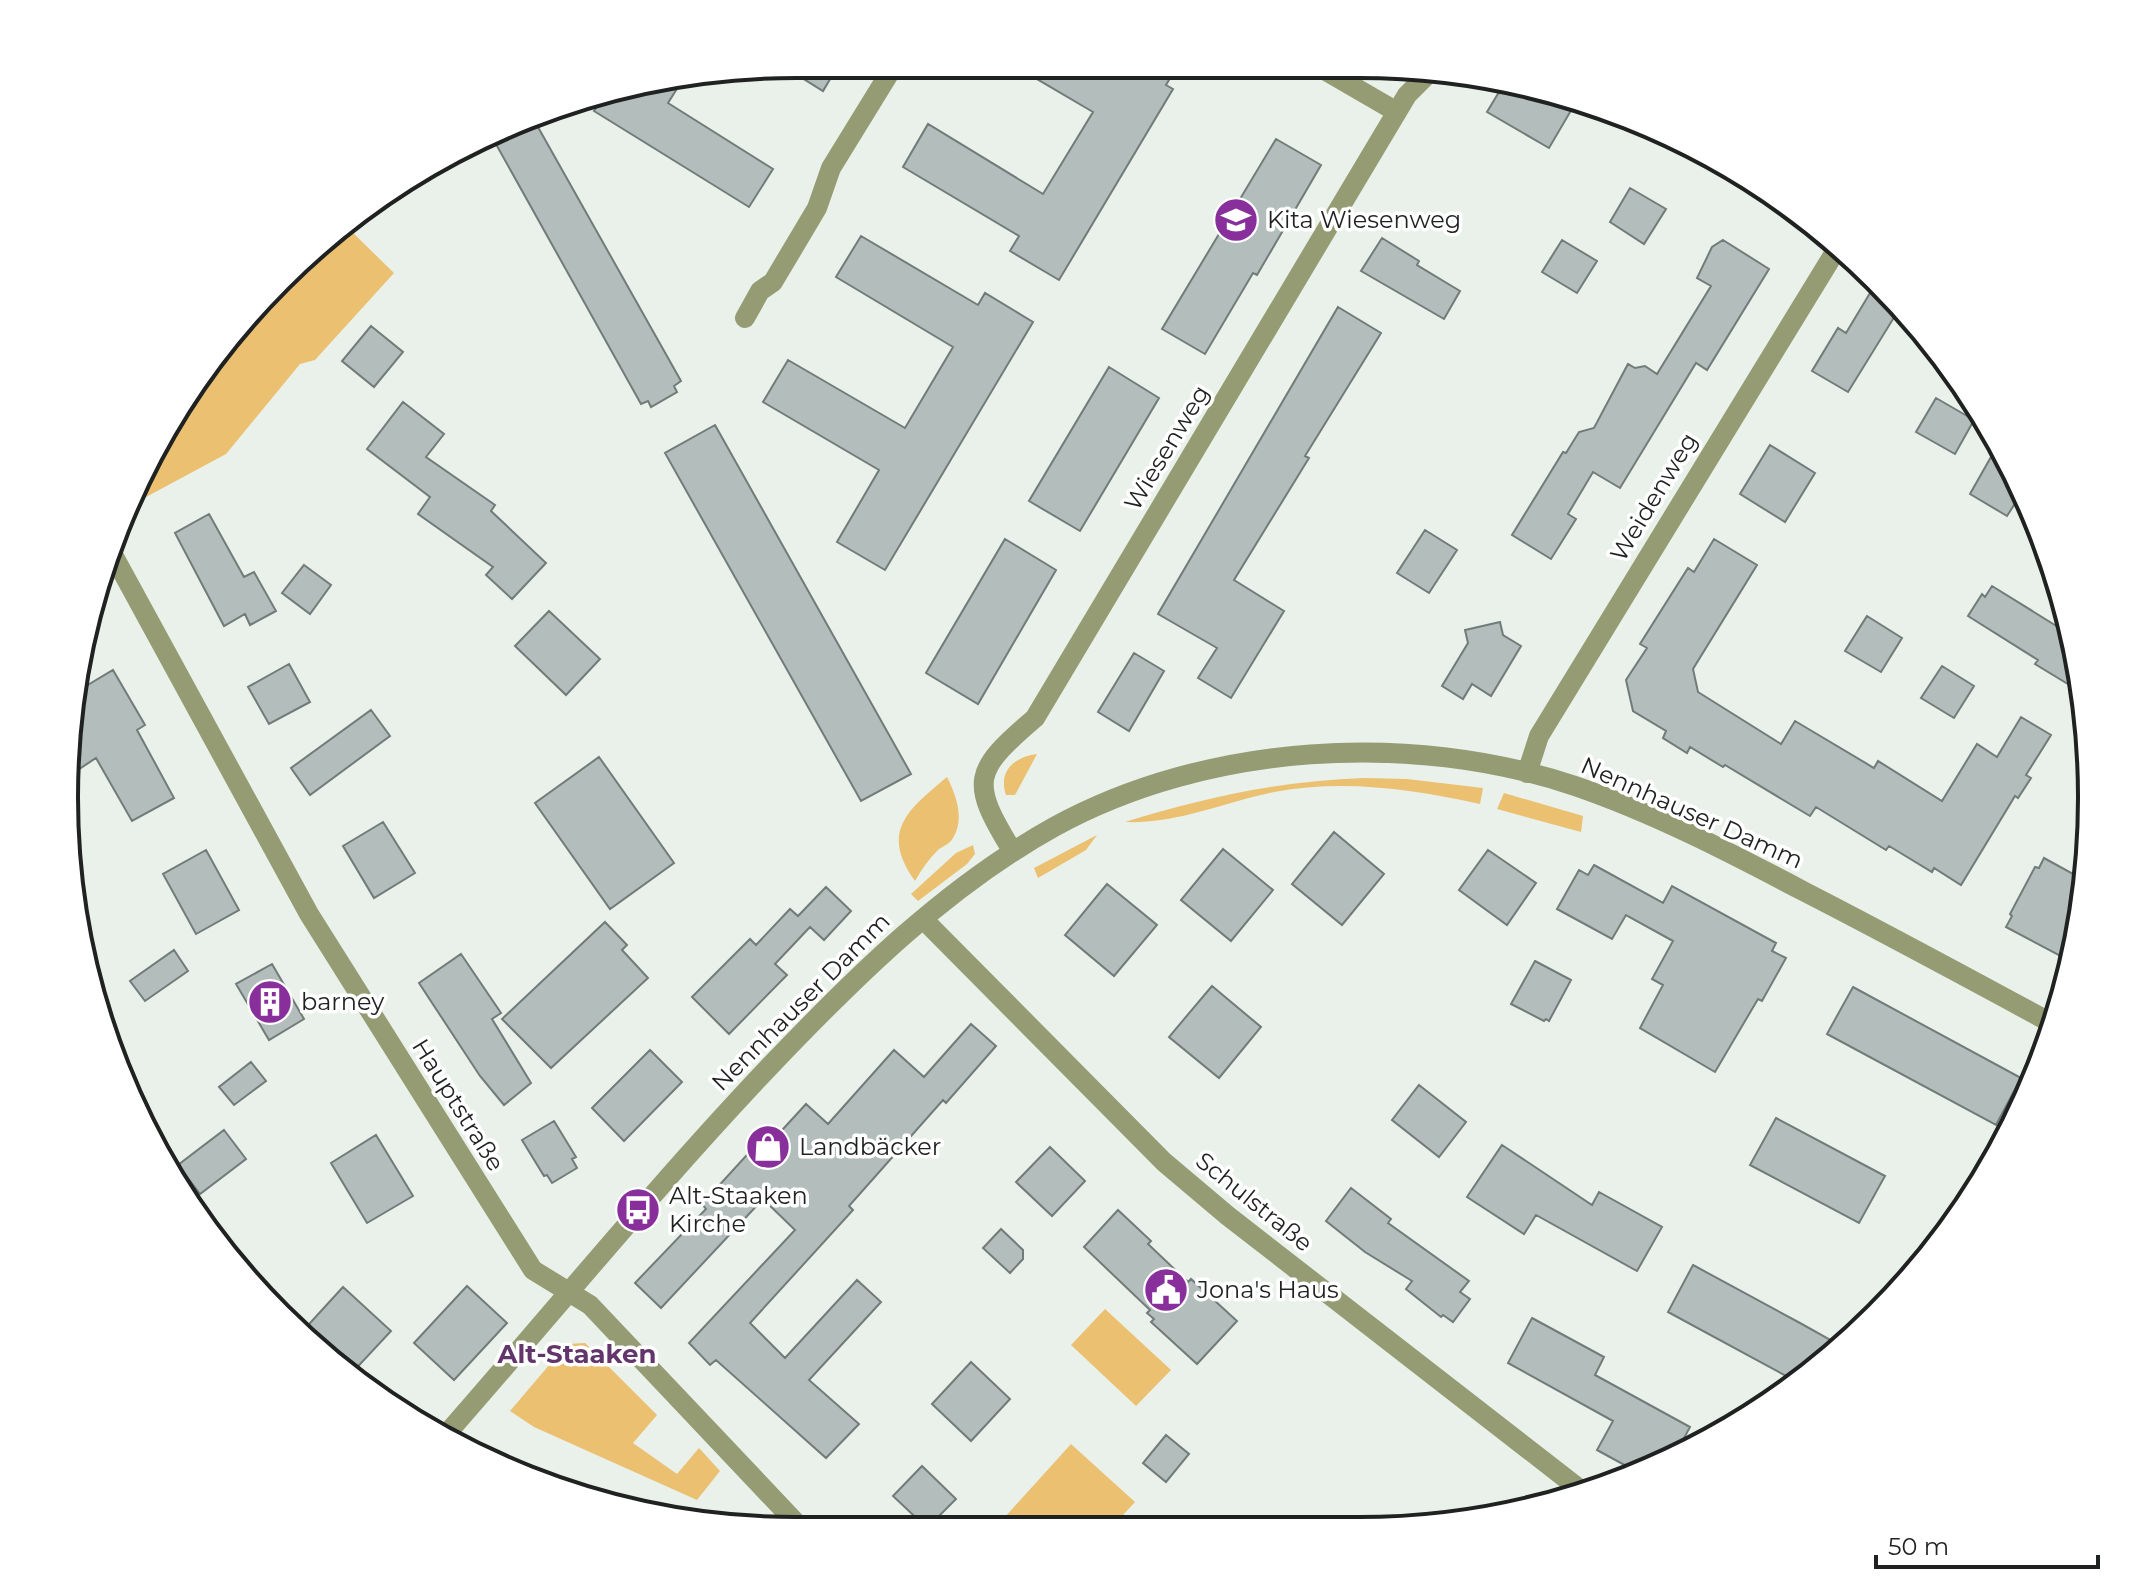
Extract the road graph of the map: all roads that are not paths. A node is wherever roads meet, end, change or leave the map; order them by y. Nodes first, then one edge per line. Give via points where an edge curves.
1 (886, 78) edge
2 (1338, 78) edge
3 (1421, 81) edge
4 (1397, 112) junction
5 (1832, 256) edge
6 (745, 318) dead end
7 (117, 563) edge
8 (1527, 773) junction
9 (1013, 852) junction
10 (923, 919) junction
11 (2043, 1019) edge
12 (570, 1291) junction
13 (451, 1428) edge
14 (1573, 1484) edge
15 (790, 1517) edge

1 - 6 street via 831,168 817,208
2 - 4 street
3 - 4 street, Wiesenweg
4 - 9 street, Wiesenweg via 1035,718 991,760 983,793
5 - 8 street, Weidenweg via 1539,736
7 - 12 street, Hauptstraße via 364,1004 533,1270
8 - 9 street, Nennhauser Damm via 1437,756 1388,753 1260,761 1133,793 1058,825
8 - 11 street, Nennhauser Damm via 1603,797 1715,846
9 - 10 street, Nennhauser Damm
10 - 12 street, Nennhauser Damm via 840,993 756,1081
10 - 14 street, Schulstraße via 1164,1162
12 - 13 street, Nennhauser Damm
12 - 15 street, Hauptstraße via 590,1305

